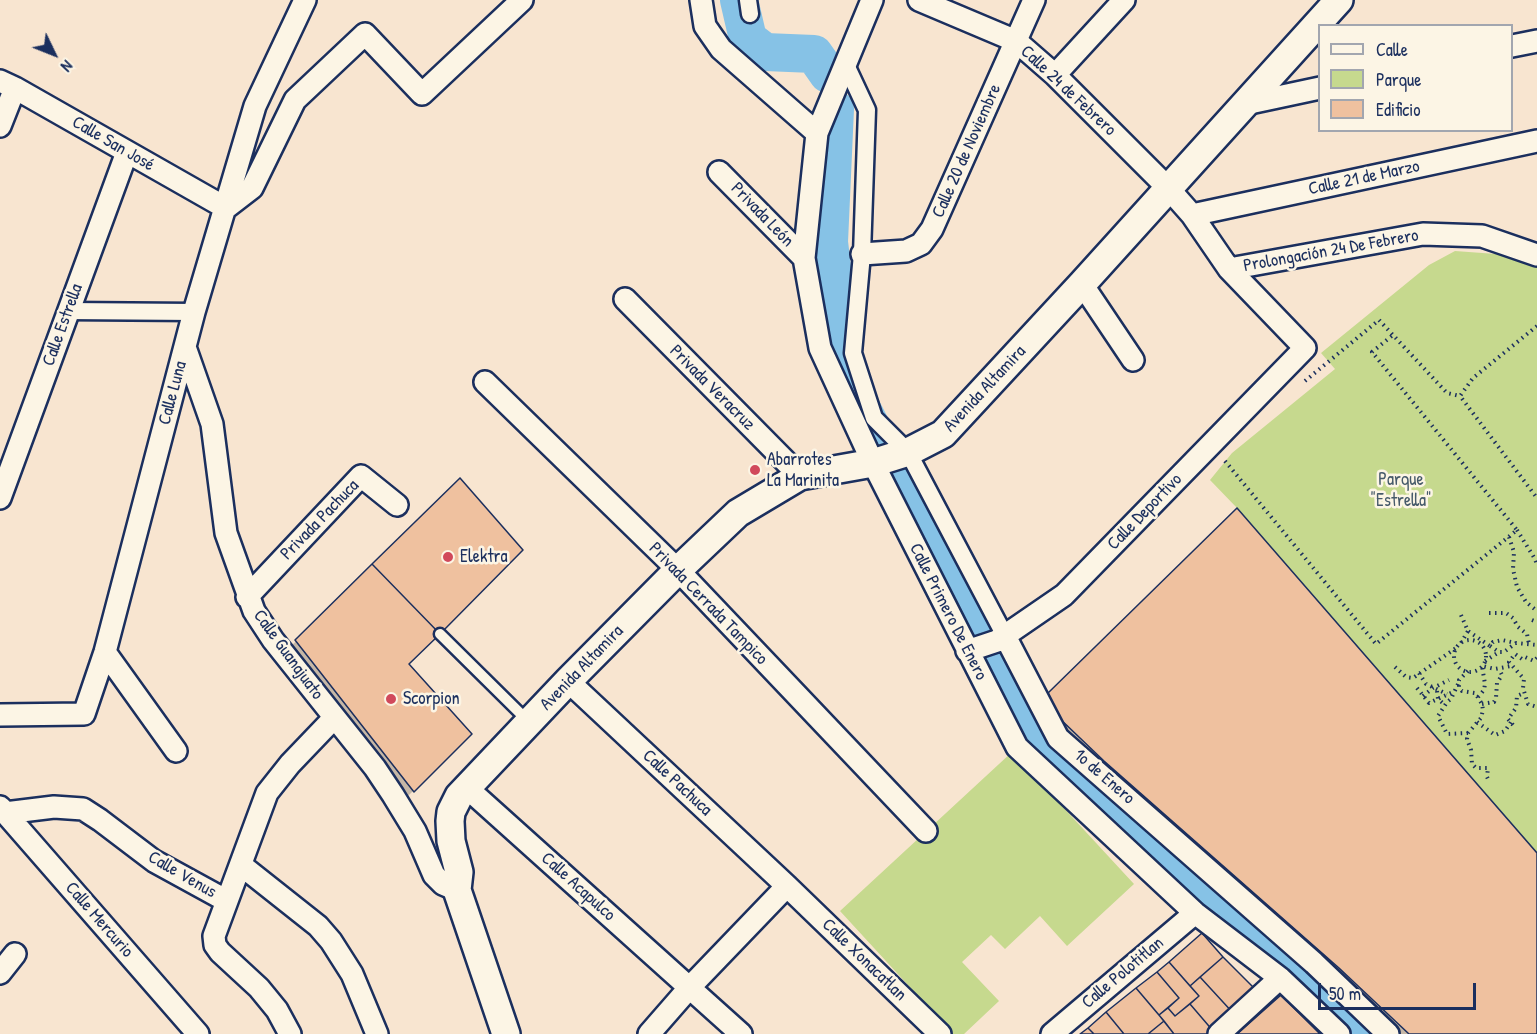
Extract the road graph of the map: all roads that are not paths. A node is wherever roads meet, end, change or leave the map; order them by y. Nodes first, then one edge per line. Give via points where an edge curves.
1 (305, 0) edge
2 (522, 0) edge
3 (701, 0) edge
4 (872, 0) edge
5 (919, 0) edge
6 (1034, 0) edge
7 (1124, 0) edge
8 (1331, 3) edge
9 (1016, 41) junction
10 (1537, 41) edge
11 (1513, 46) edge
12 (846, 65) junction
13 (1055, 75) junction
14 (8, 84) edge
15 (1318, 88) edge
16 (1245, 104) junction
17 (0, 126) edge
18 (817, 132) junction
19 (1537, 141) edge
20 (127, 152) junction
21 (719, 172) dead end
22 (1169, 189) junction
23 (226, 208) junction
24 (1192, 215) junction
25 (862, 254) junction
26 (1537, 255) edge
27 (804, 258) junction
28 (1229, 269) junction
29 (1082, 284) junction
30 (625, 299) dead end
31 (67, 311) junction
32 (194, 312) junction
33 (185, 347) junction
34 (1305, 348) joint
35 (1133, 360) dead end
36 (485, 382) dead end
37 (908, 452) junction
38 (873, 463) junction
39 (800, 476) junction
40 (0, 498) edge
41 (397, 505) dead end
42 (678, 570) junction
43 (247, 597) junction
44 (440, 634) dead end
45 (1001, 639) junction
46 (971, 650) junction
47 (105, 652) junction
48 (568, 681) junction
49 (0, 715) edge
50 (334, 718) junction
51 (529, 723) junction
52 (176, 751) dead end
53 (466, 787) junction
54 (3, 810) edge
55 (926, 831) dead end
56 (241, 865) junction
57 (787, 886) junction
58 (457, 890) junction
59 (228, 901) junction
60 (1195, 913) junction
61 (15, 954) dead end
62 (0, 973) edge
63 (1280, 978) junction
64 (690, 987) junction
65 (927, 1030) edge
66 (198, 1034) edge
67 (290, 1034) edge
68 (377, 1034) edge
69 (506, 1034) edge
70 (649, 1034) edge
71 (741, 1034) edge
72 (1052, 1034) edge
73 (1219, 1034) edge
74 (1339, 1034) edge
75 (1388, 1034) edge

1 - 23 street, Calle Luna via 255,106
2 - 23 street via 422,94 365,34 295,100 252,188
3 - 18 street via 705,26 721,49
4 - 12 street, Calle Primero De Enero
5 - 9 street, Calle 24 de Febrero
6 - 9 street, Calle 20 de Noviembre
7 - 13 street
8 - 16 street, Avenida Altamira
9 - 13 street, Calle 24 de Febrero
9 - 25 street, Calle 20 de Noviembre via 932,229 921,244 906,251
10 - 11 street
12 - 18 street, Calle Primero De Enero
12 - 25 street via 867,110
13 - 22 street, Calle 24 de Febrero
14 - 17 street
14 - 20 street, Calle San José
15 - 16 street
16 - 22 street, Avenida Altamira
18 - 27 street, Calle Primero De Enero
19 - 24 street, Calle 21 de Marzo
20 - 23 street, Calle San José
20 - 31 street, Calle Estrella
21 - 27 street, Privada León
22 - 24 street, Calle 24 de Febrero
22 - 29 street, Avenida Altamira
23 - 32 street, Calle Luna
24 - 28 street, Calle 24 de Febrero
25 - 37 street via 853,353 874,418
26 - 28 street, Prolongación 24 De Febrero via 1482,236 1423,234
27 - 38 street, Calle Primero De Enero via 820,348
28 - 34 street, Calle 24 de Febrero
29 - 35 street
29 - 37 street, Avenida Altamira via 943,434
30 - 39 street, Privada Veracruz
31 - 32 street
31 - 40 street, Calle Estrella
32 - 33 street, Calle Luna
33 - 43 street, Calle Guanajuato via 212,424 226,533
33 - 47 street, Calle Luna
34 - 45 street, Calle Deportivo via 1064,595
36 - 42 street, Privada Cerrada Tampico
37 - 38 street, Avenida Altamira
37 - 45 street, 1o de Enero
38 - 39 street, Avenida Altamira
38 - 46 street, Calle Primero De Enero
39 - 42 street, Avenida Altamira via 738,513
41 - 43 street, Privada Pachuca via 361,476
42 - 48 street, Avenida Altamira
42 - 55 street, Privada Cerrada Tampico
43 - 50 street, Calle Guanajuato via 266,631
44 - 51 lane
45 - 46 street, Calle Deportivo
45 - 75 street, 1o de Enero via 1058,738 1314,963
46 - 60 street, Calle Primero De Enero via 1017,747
47 - 49 street, Calle Luna via 84,714
47 - 52 street
48 - 51 street, Avenida Altamira
48 - 57 street, Calle Pachuca
50 - 56 street, Calle Venus via 267,793
50 - 58 street, Calle Guanajuato via 406,814 434,875
51 - 53 street, Avenida Altamira
53 - 58 street, Avenida Altamira via 454,804 450,821 459,872
53 - 64 street, Calle Acapulco
54 - 59 street, Calle Venus via 83,809 154,861
54 - 66 street, Calle Mercurio
56 - 59 street, Calle Venus
56 - 68 street via 318,926 331,941 352,974
57 - 64 street
57 - 65 street, Calle Xonacatlan
58 - 69 street, Avenida Altamira
59 - 67 street via 214,936 215,945 259,988
60 - 63 street, Calle Primero De Enero
60 - 72 street, Calle Polotitlan
61 - 62 street
63 - 73 street
63 - 74 street, Calle Primero De Enero
64 - 70 street
64 - 71 street, Calle Acapulco

